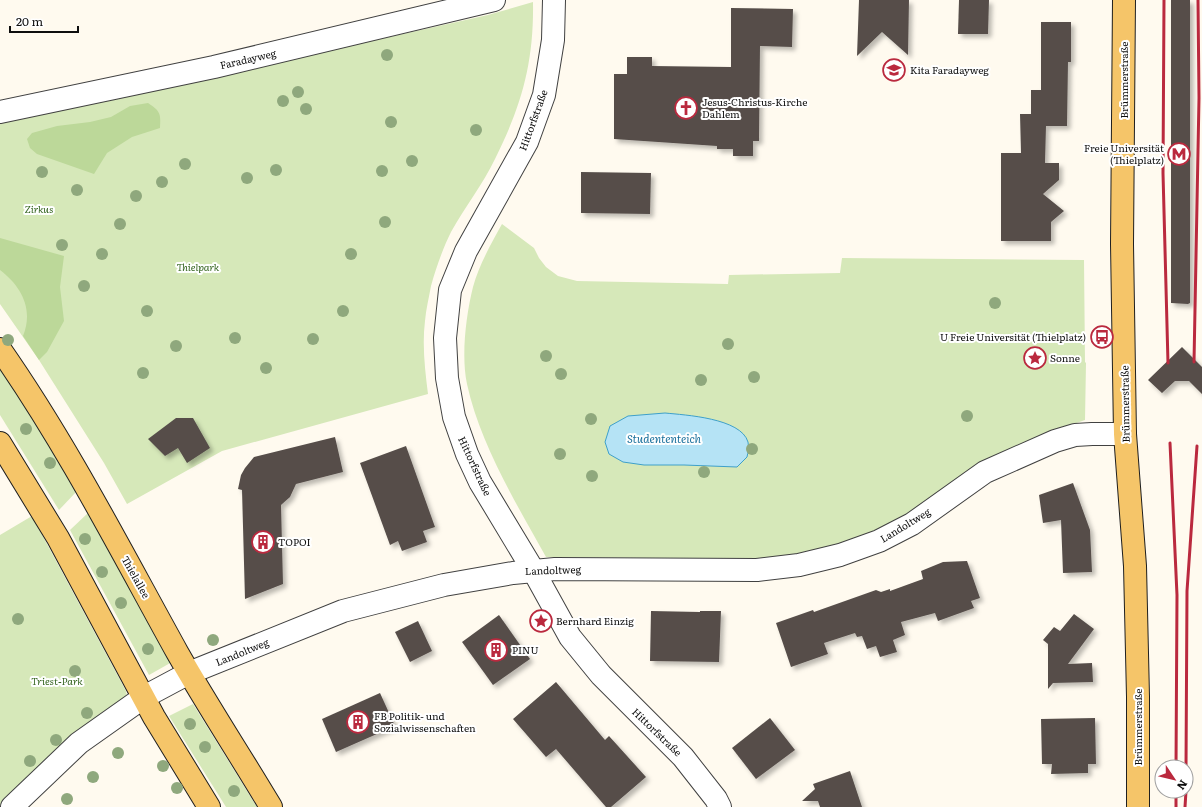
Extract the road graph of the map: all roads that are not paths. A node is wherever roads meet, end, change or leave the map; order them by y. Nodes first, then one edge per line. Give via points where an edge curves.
1 (494, 0) edge
2 (554, 0) edge
3 (1124, 0) edge
4 (0, 112) edge
5 (0, 348) edge
6 (1125, 434) junction
7 (0, 442) edge
8 (532, 570) junction
9 (189, 673) junction
10 (144, 697) junction
11 (12, 807) edge
12 (209, 807) edge
13 (271, 807) edge
14 (720, 807) edge
15 (1138, 807) edge

1 - 4 street, Faradayweg via 214,67
2 - 8 street, Hittorfstraße via 553,40 544,95 527,142 466,251 450,290 445,338 447,378 454,417 467,454 480,482
3 - 6 main road, Brümmerstraße via 1122,244
5 - 9 main road, Thielallee via 24,382 88,490
6 - 8 street, Landoltweg via 1075,435 1055,441 985,472 912,524 879,541 840,555 799,565 757,570
6 - 15 main road, Brümmerstraße via 1135,566
7 - 10 main road via 58,538
8 - 9 street, Landoltweg via 444,585 343,611
8 - 14 street, Hittorfstraße via 570,637 628,704 683,757
9 - 10 street, Landoltweg
9 - 13 main road, Thielallee
10 - 11 street, Landoltweg via 79,743
10 - 12 main road

